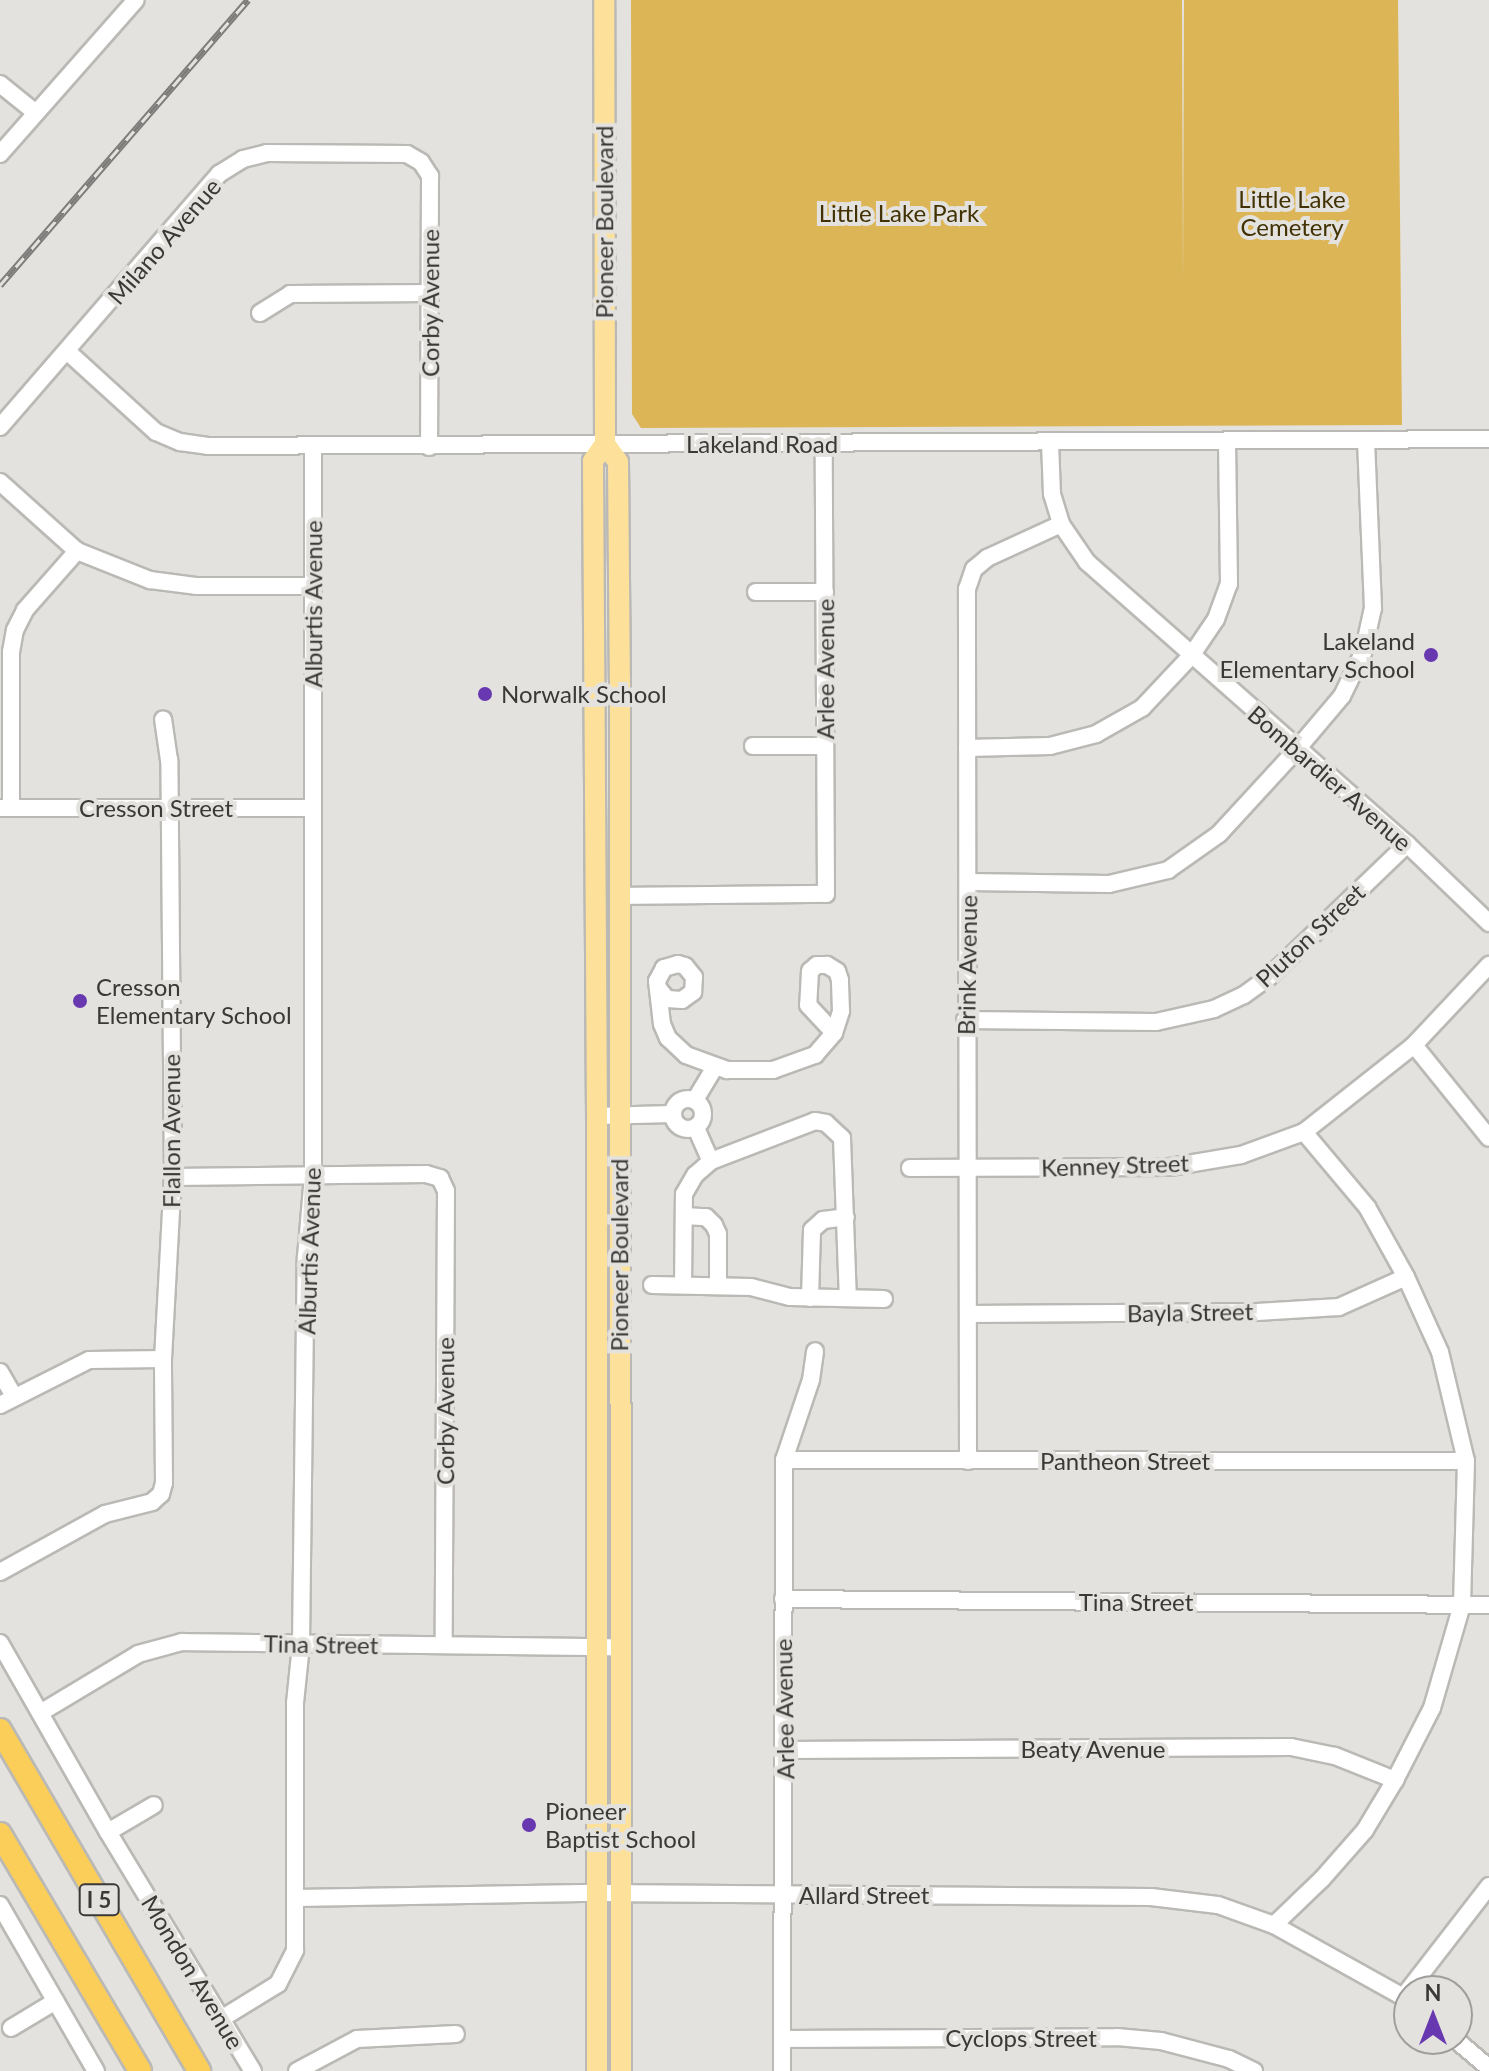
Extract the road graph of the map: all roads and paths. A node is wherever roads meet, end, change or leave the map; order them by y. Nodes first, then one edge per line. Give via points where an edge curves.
1 (604, 0) edge
2 (129, 3) edge
3 (0, 84) edge
4 (36, 113) junction
5 (0, 154) edge
6 (421, 162) joint
7 (430, 293) junction
8 (260, 313) dead end
9 (68, 352) junction
10 (0, 427) edge
11 (1489, 439) edge
12 (1227, 441) junction
13 (1366, 441) junction
14 (1050, 442) junction
15 (605, 444) junction
16 (824, 444) junction
17 (429, 447) junction
18 (313, 448) junction
19 (0, 482) edge
20 (1061, 524) junction
21 (77, 551) junction
22 (313, 586) junction
23 (756, 592) dead end
24 (825, 592) junction
25 (1191, 656) junction
26 (163, 719) dead end
27 (753, 746) dead end
28 (825, 746) junction
29 (967, 748) junction
30 (1298, 748) junction
31 (5, 808) edge
32 (168, 808) junction
33 (313, 808) junction
34 (1407, 844) junction
35 (968, 882) junction
36 (620, 896) junction
37 (1489, 923) edge
38 (1489, 965) edge
39 (658, 988) dead end
40 (965, 1020) junction
41 (834, 1033) dead end
42 (1414, 1045) junction
43 (714, 1068) junction
44 (695, 1100) junction
45 (672, 1114) junction
46 (608, 1115) junction
47 (696, 1128) junction
48 (1304, 1132) junction
49 (1489, 1138) edge
50 (711, 1161) junction
51 (910, 1168) dead end
52 (966, 1168) junction
53 (313, 1175) junction
54 (173, 1177) junction
55 (684, 1216) junction
56 (846, 1217) junction
57 (1406, 1277) junction
58 (652, 1285) dead end
59 (683, 1285) junction
60 (718, 1286) junction
61 (810, 1298) junction
62 (848, 1298) junction
63 (884, 1299) dead end
64 (968, 1314) junction
65 (815, 1351) dead end
66 (163, 1359) junction
67 (0, 1372) edge
68 (7, 1400) edge
69 (784, 1460) junction
70 (968, 1461) junction
71 (1466, 1461) junction
72 (0, 1572) edge
73 (783, 1599) junction
74 (1462, 1605) junction
75 (1489, 1605) edge
76 (0, 1643) edge
77 (301, 1645) junction
78 (444, 1645) junction
79 (621, 1647) junction
80 (596, 1648) junction
81 (40, 1713) junction
82 (0, 1730) edge
83 (786, 1750) junction
84 (1395, 1780) junction
85 (154, 1805) dead end
86 (108, 1832) junction
87 (0, 1834) edge
88 (1489, 1886) edge
89 (597, 1893) junction
90 (620, 1894) junction
91 (783, 1895) junction
92 (296, 1898) junction
93 (0, 1905) edge
94 (1274, 1925) junction
95 (1424, 1975) edge
96 (1393, 1990) edge
97 (56, 2001) junction
98 (221, 2019) junction
99 (11, 2028) dead end
100 (456, 2034) dead end
101 (782, 2039) junction
102 (1473, 2054) edge
103 (1489, 2068) edge
104 (96, 2071) edge
105 (140, 2071) edge
106 (199, 2071) edge
107 (253, 2071) edge
108 (297, 2071) edge
109 (597, 2071) edge
110 (621, 2071) edge
111 (782, 2071) edge
112 (1254, 2071) edge

1 - 15 main road, Pioneer Boulevard
2 - 4 street
3 - 4 street
4 - 5 street
6 - 7 street, Corby Avenue via 430,176
6 - 9 street, Milano Avenue via 407,154 267,153 243,159 219,174
7 - 8 street via 290,294
7 - 17 street, Corby Avenue
9 - 10 street, Milano Avenue
9 - 18 street, Lakeland Road via 156,432 180,442
11 - 13 street, Lakeland Road
12 - 13 street, Lakeland Road
12 - 14 street, Lakeland Road
12 - 25 street via 1229,584 1216,619
13 - 30 street via 1373,608 1342,696
14 - 16 street, Lakeland Road
14 - 20 street, Bombardier Avenue via 1052,494
15 - 16 street, Lakeland Road
15 - 17 street, Lakeland Road
15 - 36 main road, Pioneer Boulevard via 618,462
15 - 46 main road, Pioneer Boulevard via 593,461
16 - 24 street, Arlee Avenue
17 - 18 street, Lakeland Road
18 - 22 street, Alburtis Avenue
19 - 21 street
20 - 25 street, Bombardier Avenue via 1087,562
20 - 29 street, Brink Avenue via 974,569 967,589
21 - 22 street via 150,580 196,586
21 - 31 street via 25,610 15,630
22 - 33 street, Alburtis Avenue
23 - 24 street
24 - 28 street, Arlee Avenue
25 - 29 street via 1142,708 1096,734 1050,746
25 - 30 street, Bombardier Avenue
26 - 32 street, Flallon Avenue
27 - 28 street
28 - 36 street, Arlee Avenue via 826,894
29 - 35 street, Brink Avenue
30 - 34 street, Bombardier Avenue
30 - 35 street via 1219,834 1168,870 1109,884
31 - 32 street, Cresson Street
32 - 33 street, Cresson Street
32 - 54 street, Flallon Avenue
33 - 53 street, Alburtis Avenue
34 - 37 street, Bombardier Avenue
34 - 40 street, Pluton Street via 1270,976 1214,1009 1156,1022
35 - 40 street, Brink Avenue
36 - 46 main road, Pioneer Boulevard
38 - 42 street, Kenney Street
39 - 43 street via 668,1038 686,1055
40 - 52 street, Brink Avenue
41 - 43 street via 822,1051 785,1068
42 - 48 street, Kenney Street
42 - 49 street
43 - 44 street
44 - 45 street via 684,1099
44 - 47 street via 703,1108
45 - 46 street
45 - 47 street via 685,1130
46 - 79 main road, Pioneer Boulevard
46 - 80 main road, Pioneer Boulevard
47 - 50 street
48 - 52 street, Kenney Street via 1241,1155 1170,1167
48 - 57 street via 1367,1207
50 - 55 street via 684,1194
50 - 56 street via 802,1125 826,1123 842,1138
51 - 52 street, Kenney Street
52 - 64 street, Brink Avenue
53 - 54 street
53 - 77 street, Alburtis Avenue via 306,1257
53 - 78 street, Corby Avenue via 426,1174 440,1178 446,1191
54 - 66 street, Flallon Avenue
55 - 59 street
55 - 60 street via 706,1217 714,1225
56 - 61 street via 823,1220 812,1230
56 - 62 street
57 - 64 street, Bayla Street via 1339,1307
57 - 71 street via 1440,1352
58 - 59 street
59 - 60 street
60 - 61 street
61 - 62 street
62 - 63 street
64 - 70 street, Brink Avenue
65 - 69 street, Arlee Avenue via 811,1380
66 - 68 street via 89,1360
66 - 72 street, Flallon Avenue via 161,1494 152,1502 105,1514
67 - 68 street
69 - 70 street, Pantheon Street
69 - 73 street, Arlee Avenue
70 - 71 street, Pantheon Street
71 - 74 street
73 - 74 street, Tina Street
73 - 83 street, Arlee Avenue
74 - 75 street, Tina Street
74 - 84 street via 1432,1708
76 - 81 street, Mondon Avenue
77 - 78 street, Tina Street
77 - 81 street, Tina Street via 182,1642 159,1647 138,1654
77 - 92 street, Alburtis Avenue via 295,1703
78 - 80 street, Tina Street
79 - 80 street, Tina Street
79 - 90 main road, Pioneer Boulevard
80 - 89 main road, Pioneer Boulevard
81 - 86 street, Mondon Avenue
82 - 106 highway, I 5
83 - 84 street, Beaty Avenue via 1291,1747 1335,1756
83 - 91 street, Arlee Avenue
84 - 94 street via 1365,1830
85 - 86 street
86 - 98 street, Mondon Avenue
87 - 105 highway, I 5
88 - 95 street
89 - 90 street, Allard Street
89 - 92 street, Allard Street
89 - 109 main road, Pioneer Boulevard
90 - 91 street, Allard Street
90 - 110 main road, Pioneer Boulevard
91 - 94 street, Allard Street via 1151,1897 1218,1905
91 - 101 street, Arlee Avenue
92 - 98 street, Alburtis Avenue via 295,1950 278,1984
93 - 97 street
94 - 96 street, Allard Street
97 - 99 street
97 - 104 street
98 - 107 street, Mondon Avenue
100 - 108 street via 357,2039
101 - 111 street, Arlee Avenue
101 - 112 street, Cyclops Street via 1117,2037 1161,2041
102 - 103 street

